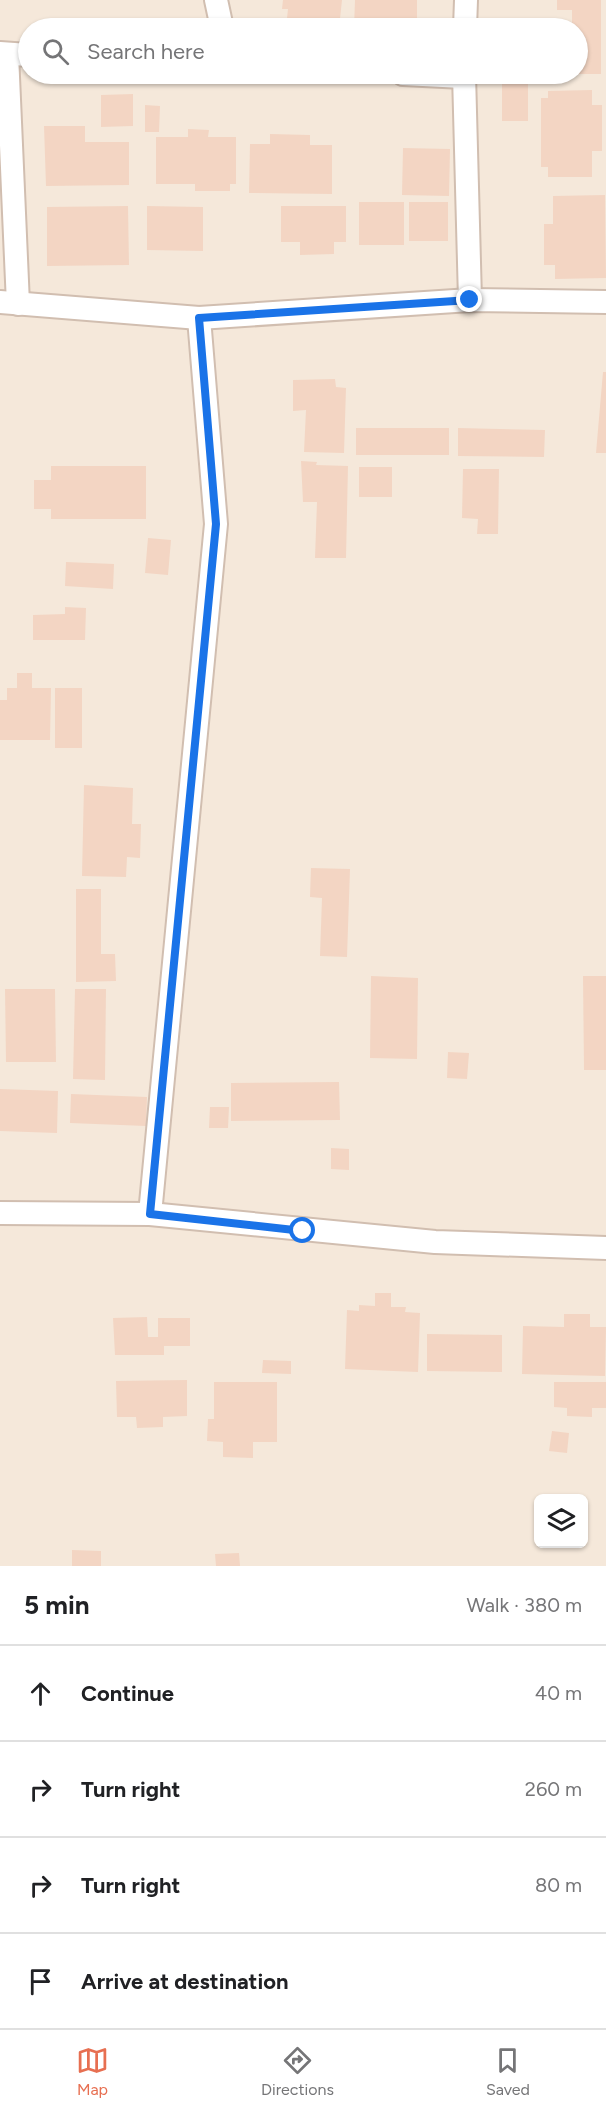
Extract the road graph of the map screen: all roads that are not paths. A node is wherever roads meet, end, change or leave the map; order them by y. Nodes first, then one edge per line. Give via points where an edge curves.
1 (216, 0) edge
2 (466, 0) edge
3 (220, 18) edge
4 (465, 18) edge
5 (12, 54) edge
6 (463, 84) edge
7 (470, 300) junction
8 (606, 302) edge
9 (9, 303) edge
10 (199, 318) junction
11 (0, 1213) edge
12 (150, 1214) junction
13 (606, 1248) edge

1 - 3 street
2 - 4 street
5 - 9 street
6 - 7 street
7 - 8 street
7 - 10 street
9 - 10 street
10 - 12 street via 216,524
11 - 12 street
12 - 13 street via 435,1242

